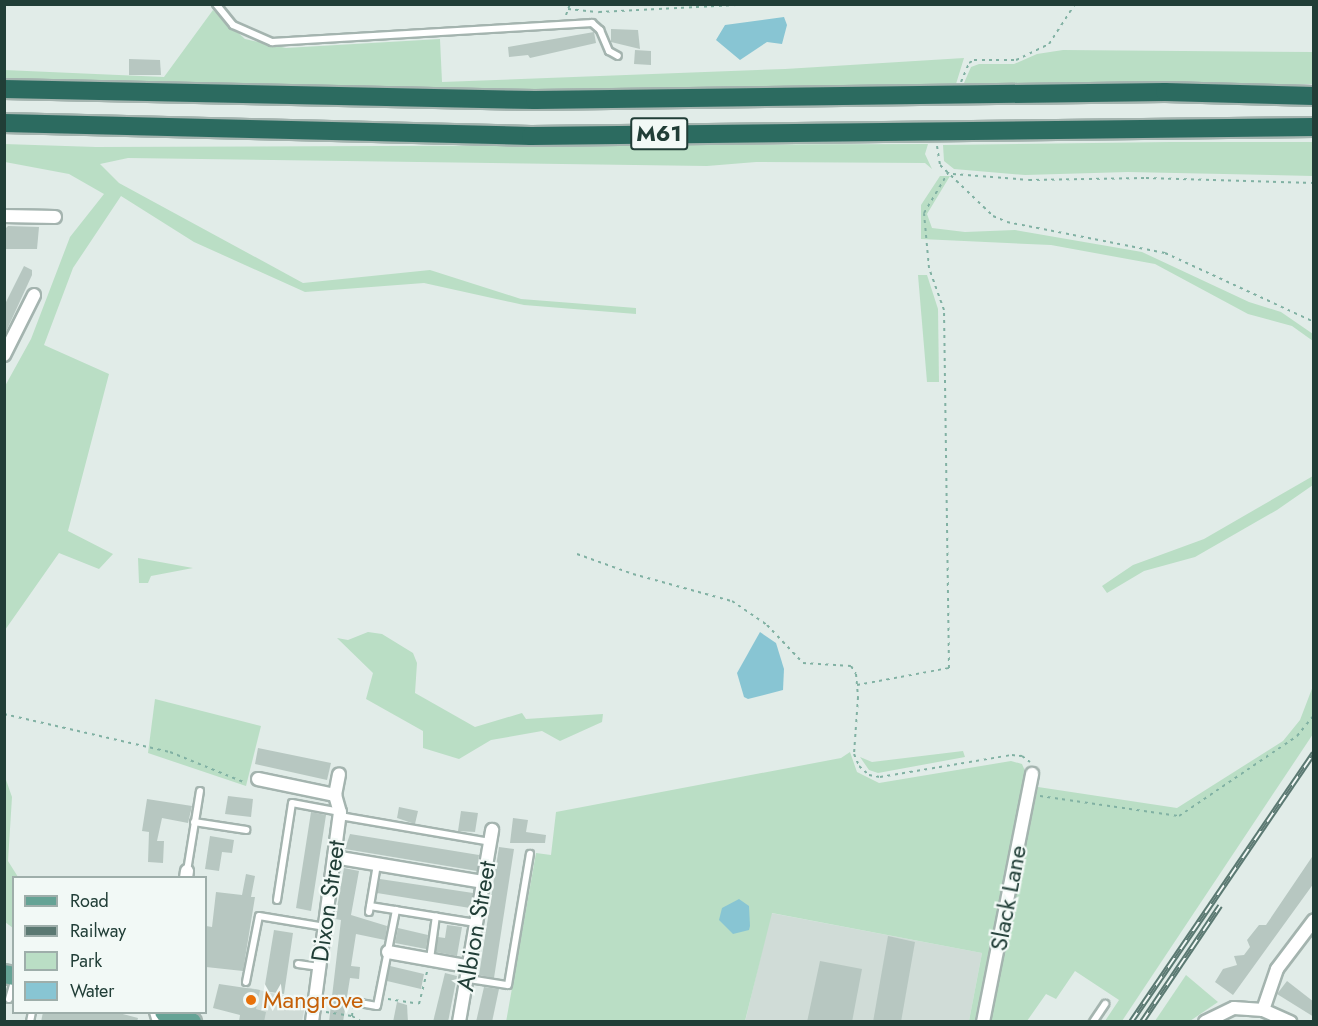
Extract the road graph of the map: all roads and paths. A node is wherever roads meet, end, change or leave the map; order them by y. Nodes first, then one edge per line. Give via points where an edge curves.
1 (216, 4) edge
2 (570, 4) edge
3 (756, 4) edge
4 (1075, 4) edge
5 (568, 9) junction
6 (563, 23) junction
7 (618, 56) dead end
8 (961, 82) dead end
9 (4, 89) edge
10 (1314, 96) edge
11 (4, 123) edge
12 (1314, 127) edge
13 (937, 146) dead end
14 (949, 171) junction
15 (953, 174) junction
16 (1314, 183) edge
17 (4, 216) edge
18 (55, 217) dead end
19 (34, 295) dead end
20 (1314, 321) edge
21 (4, 355) edge
22 (577, 554) dead end
23 (857, 685) junction
24 (4, 714) edge
25 (1314, 715) edge
26 (339, 774) dead end
27 (1032, 774) joint
28 (256, 783) joint
29 (200, 791) dead end
30 (1028, 794) junction
31 (335, 795) junction
32 (340, 814) junction
33 (194, 822) junction
34 (246, 830) dead end
35 (491, 836) joint
36 (530, 854) dead end
37 (334, 857) junction
38 (377, 864) junction
39 (187, 874) edge
40 (484, 882) junction
41 (276, 900) dead end
42 (396, 910) junction
43 (436, 916) junction
44 (1313, 921) edge
45 (478, 923) junction
46 (325, 927) junction
47 (388, 952) junction
48 (430, 960) junction
49 (298, 964) dead end
50 (320, 967) junction
51 (470, 973) junction
52 (246, 982) dead end
53 (12, 988) edge
54 (379, 997) junction
55 (9, 999) dead end
56 (360, 1003) joint
57 (1105, 1004) dead end
58 (1263, 1010) junction
59 (169, 1014) edge
60 (313, 1016) edge
61 (352, 1016) junction
62 (192, 1022) edge
63 (362, 1022) edge
64 (459, 1022) edge
65 (983, 1022) edge
66 (1093, 1022) edge
67 (1205, 1022) edge
68 (1290, 1022) edge

1 - 6 lane via 233,25 272,42
2 - 5 path
3 - 5 path via 599,12
4 - 8 path via 1049,44 1017,60 974,60
5 - 6 path
6 - 7 lane via 592,23 600,30 609,51
9 - 10 highway, M61 via 535,100 1165,92
11 - 12 highway, M61 via 531,136
13 - 14 path via 940,165
14 - 15 path
14 - 23 path via 924,213 929,268 944,310 949,668
15 - 16 path via 1029,180 1146,178
15 - 20 path via 993,216 1007,222 1165,253 1252,297
17 - 18 street
19 - 21 street
22 - 23 path via 732,601 767,624 803,663 851,666
23 - 27 path via 854,754 868,775 880,777 1012,755 1029,761
24 - 28 path via 170,752
25 - 30 path via 1297,736 1179,816
26 - 31 street
27 - 30 street, Slack Lane
28 - 31 street
29 - 33 lane
30 - 65 street, Slack Lane
31 - 32 street
32 - 35 lane, Dixon Street
32 - 37 street, Dixon Street
32 - 41 lane via 292,803
33 - 34 lane
33 - 39 lane
35 - 40 street, Albion Street
36 - 51 lane via 508,985
37 - 38 street
37 - 46 street, Dixon Street
38 - 40 street
38 - 42 lane via 370,909
40 - 45 street, Albion Street
42 - 43 lane
42 - 47 lane
43 - 45 lane
43 - 48 lane
44 - 58 street via 1277,969
45 - 51 street, Albion Street
46 - 50 street, Dixon Street
46 - 52 lane via 259,916
47 - 48 street
47 - 54 lane
48 - 51 street
48 - 54 path via 419,1004
49 - 50 lane
50 - 60 street, Dixon Street
51 - 64 street, Albion Street
53 - 55 lane
54 - 56 lane via 377,1005
56 - 61 path via 354,1002
57 - 66 lane
58 - 67 street via 1234,1008
58 - 68 street
59 - 62 main road
60 - 61 path
61 - 63 path

